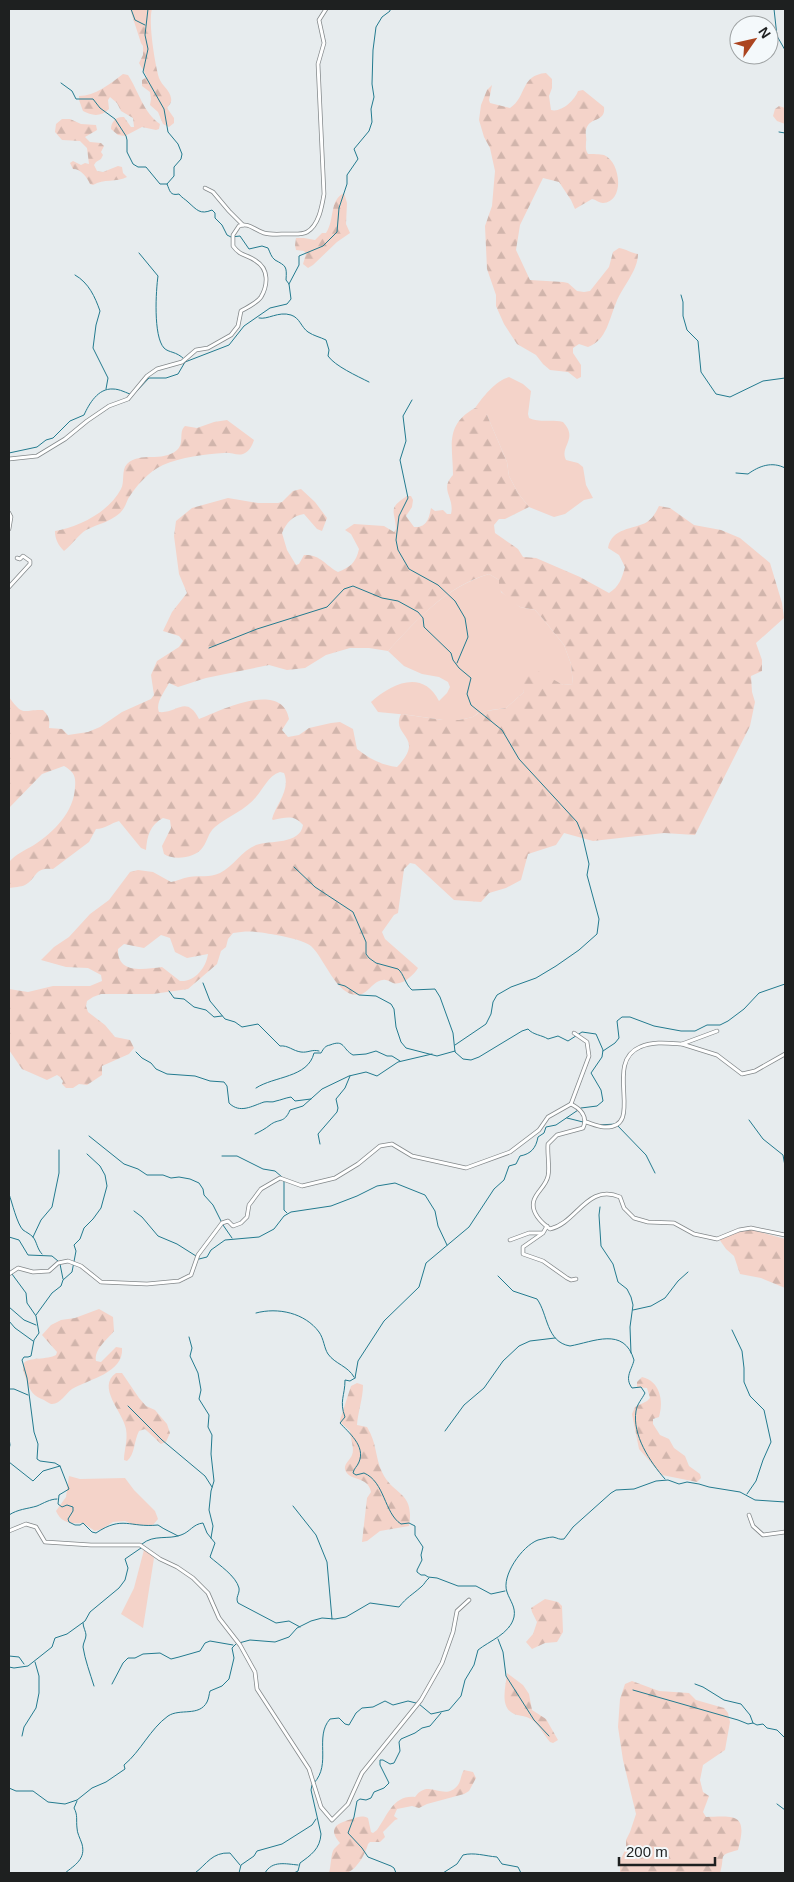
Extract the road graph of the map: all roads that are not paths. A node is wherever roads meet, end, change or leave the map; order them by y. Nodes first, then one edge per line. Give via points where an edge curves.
1 (326, 9) edge
2 (206, 188) dead end
3 (243, 225) junction
4 (9, 459) edge
5 (9, 513) edge
6 (9, 529) edge
7 (16, 558) dead end
8 (9, 587) edge
9 (717, 1030) dead end
10 (577, 1035) dead end
11 (682, 1044) junction
12 (785, 1054) edge
13 (571, 1104) junction
14 (586, 1122) junction
15 (546, 1226) junction
16 (543, 1233) junction
17 (785, 1236) edge
18 (510, 1240) dead end
19 (9, 1274) edge
20 (576, 1279) dead end
21 (749, 1515) dead end
22 (9, 1531) edge
23 (785, 1532) edge
24 (469, 1600) dead end

1 - 3 street via 318,20 324,43 318,64 324,175 322,208 307,232 266,234
2 - 3 street
3 - 4 street via 236,230 234,246 242,255 264,268 266,281 261,296 241,311 238,326 231,335 208,348 196,350 182,362 158,369 147,376 128,399 109,406 37,456
5 - 6 street
7 - 8 street via 23,556 30,564
9 - 11 street
10 - 13 street via 587,1042 588,1056
11 - 12 street via 717,1055 742,1074 755,1071
11 - 14 street via 654,1043 638,1047 627,1057 623,1069 625,1114 620,1122 605,1127
13 - 14 street via 580,1110
13 - 19 street via 548,1117 539,1130 510,1152 466,1168 412,1156 392,1144 380,1146 335,1178 302,1186 280,1178 261,1189 241,1223 233,1226 228,1221 222,1223 198,1255 191,1275 179,1281 147,1284 102,1282 81,1266 68,1261 58,1263 48,1271 18,1268
14 - 15 street via 583,1128 557,1135 548,1144 548,1175 534,1200 534,1210
15 - 16 street
15 - 17 street via 550,1229 560,1227 598,1195 610,1193 620,1197 624,1208 634,1218 674,1223 694,1234 717,1239 751,1228
16 - 18 street via 529,1233
16 - 20 street via 523,1247 523,1254 543,1261 571,1280
21 - 23 street via 753,1526 763,1535
22 - 24 street via 26,1524 36,1527 45,1542 140,1545 194,1578 208,1593 220,1618 240,1645 255,1672 257,1689 309,1769 321,1807 332,1820 348,1804 362,1773 421,1700 442,1663 457,1611

